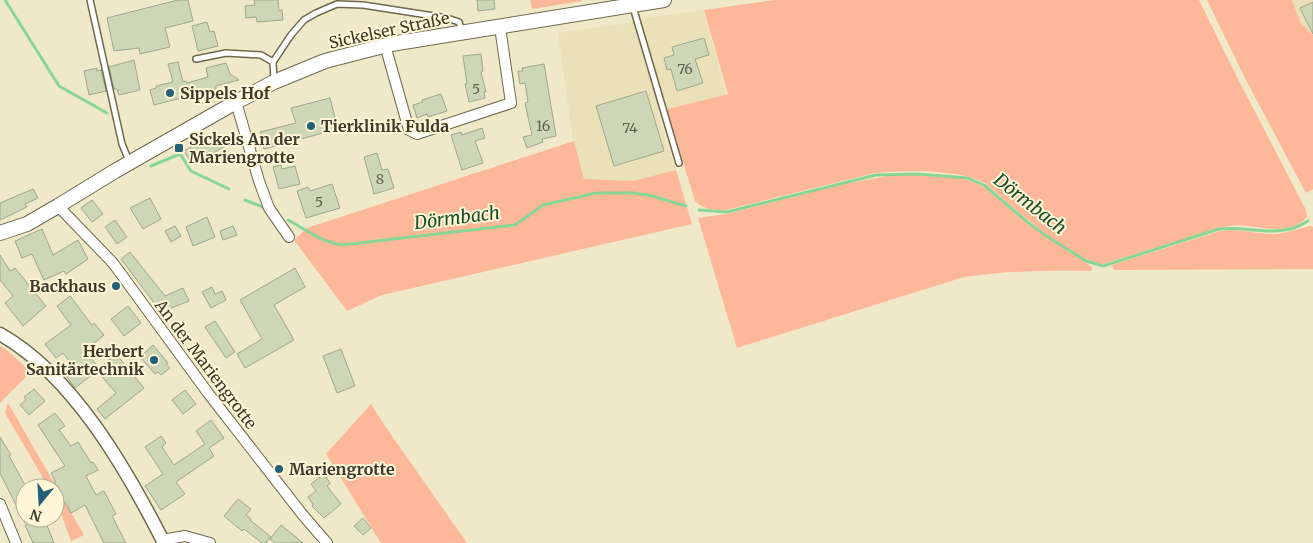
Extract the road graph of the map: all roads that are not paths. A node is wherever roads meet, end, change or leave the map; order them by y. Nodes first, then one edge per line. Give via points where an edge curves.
1 (90, 0) edge
2 (664, 0) edge
3 (639, 4) junction
4 (500, 27) junction
5 (463, 32) junction
6 (385, 45) junction
7 (196, 59) dead end
8 (273, 62) junction
9 (274, 82) junction
10 (236, 102) junction
11 (130, 163) junction
12 (679, 163) dead end
13 (58, 206) junction
14 (0, 234) edge
15 (289, 237) dead end
16 (0, 334) edge
17 (0, 504) edge
18 (3, 516) edge
19 (163, 542) edge
20 (16, 543) edge
21 (210, 543) edge
22 (327, 543) edge

1 - 11 lane via 122,144
2 - 3 main road, Sickelser Straße
3 - 4 main road, Sickelser Straße
3 - 12 lane
4 - 5 main road, Sickelser Straße
4 - 6 street via 511,104 418,134 410,130
5 - 6 main road, Sickelser Straße
5 - 8 lane via 459,22 447,18 337,4 304,20
6 - 9 main road, Sickelser Straße via 325,61
7 - 8 lane via 226,53 261,55
8 - 9 lane
9 - 10 main road, Sickelser Straße
10 - 11 main road, Sickelser Straße
10 - 15 street via 269,208
11 - 13 main road, Sickelser Straße
13 - 14 main road, Sickelser Straße via 27,224
13 - 22 street, An der Mariengrotte via 113,263 208,393
16 - 19 street via 17,343 42,364 83,412 123,468
17 - 18 street
18 - 20 street
19 - 21 street via 185,536

